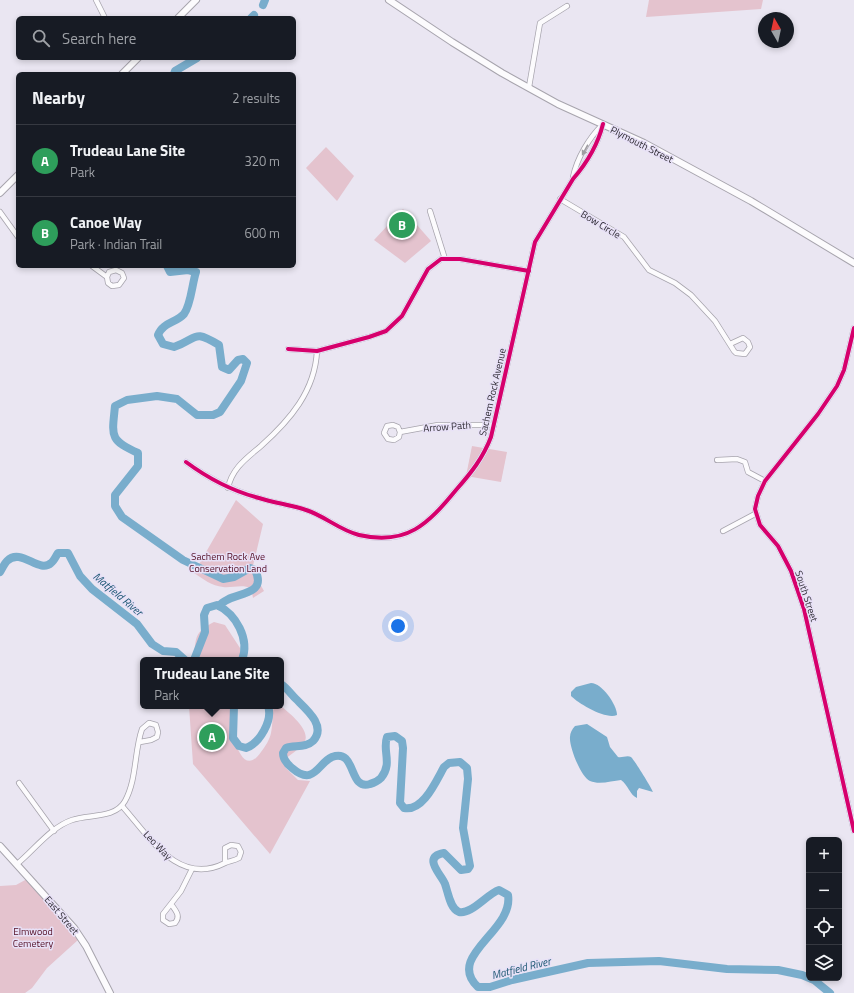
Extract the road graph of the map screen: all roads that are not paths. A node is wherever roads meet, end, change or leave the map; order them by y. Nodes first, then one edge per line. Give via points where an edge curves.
1 (96, 0) edge
2 (196, 0) edge
3 (389, 0) edge
4 (567, 6) dead end
5 (104, 16) edge
6 (180, 16) edge
7 (136, 60) edge
8 (124, 72) edge
9 (529, 87) junction
10 (603, 124) junction
11 (16, 177) edge
12 (0, 193) edge
13 (560, 199) junction
14 (430, 211) dead end
15 (0, 212) edge
16 (16, 234) edge
17 (445, 259) junction
18 (854, 263) edge
19 (95, 268) edge
20 (528, 271) junction
21 (107, 277) dead end
22 (854, 328) edge
23 (730, 344) dead end
24 (288, 349) dead end
25 (317, 351) junction
26 (494, 424) junction
27 (400, 432) dead end
28 (717, 460) dead end
29 (186, 462) dead end
30 (765, 481) junction
31 (228, 488) junction
32 (755, 514) junction
33 (723, 531) dead end
34 (140, 742) junction
35 (19, 783) dead end
36 (122, 806) junction
37 (54, 831) junction
38 (854, 831) edge
39 (0, 846) edge
40 (225, 863) dead end
41 (18, 864) junction
42 (192, 869) junction
43 (170, 904) dead end
44 (110, 993) edge

1 - 5 street
2 - 6 main road
3 - 9 main road, Plymouth Street via 452,42
4 - 9 street via 540,23
7 - 8 main road
9 - 10 main road, Plymouth Street via 558,104
10 - 13 street, Sachem Rock Avenue via 600,136 581,170
10 - 18 main road, Plymouth Street via 757,204
11 - 12 main road
13 - 20 street, Sachem Rock Avenue via 538,236
13 - 23 street, Bow Circle via 624,237 649,270 675,283 691,295 712,317
14 - 17 street
15 - 16 street
17 - 20 street via 478,261
17 - 25 street via 433,264 424,273 405,310 391,328 368,338
19 - 21 street
20 - 26 street, Sachem Rock Avenue
22 - 30 street via 844,370 834,391
24 - 25 street
25 - 31 street via 314,373 301,402 283,425 234,471
26 - 27 street, Arrow Path via 438,425
26 - 31 street, Sachem Rock Avenue via 480,460 439,511 417,529 397,536 376,537 354,533 311,512
28 - 30 street via 741,460 745,462 748,472
29 - 31 street, Sachem Rock Avenue
30 - 32 street via 758,496
32 - 33 street
32 - 38 street, South Street via 787,562 803,606 813,640
34 - 34 street via 145,725 156,725 157,737 154,740
34 - 36 street via 131,786
35 - 37 street
36 - 37 street via 106,814 72,820
36 - 42 street, Leo Way via 167,856 181,866
37 - 41 street
39 - 41 main road, East Street
40 - 42 street, Leo Way via 214,868
41 - 44 main road, East Street via 79,934
42 - 43 street via 185,885

